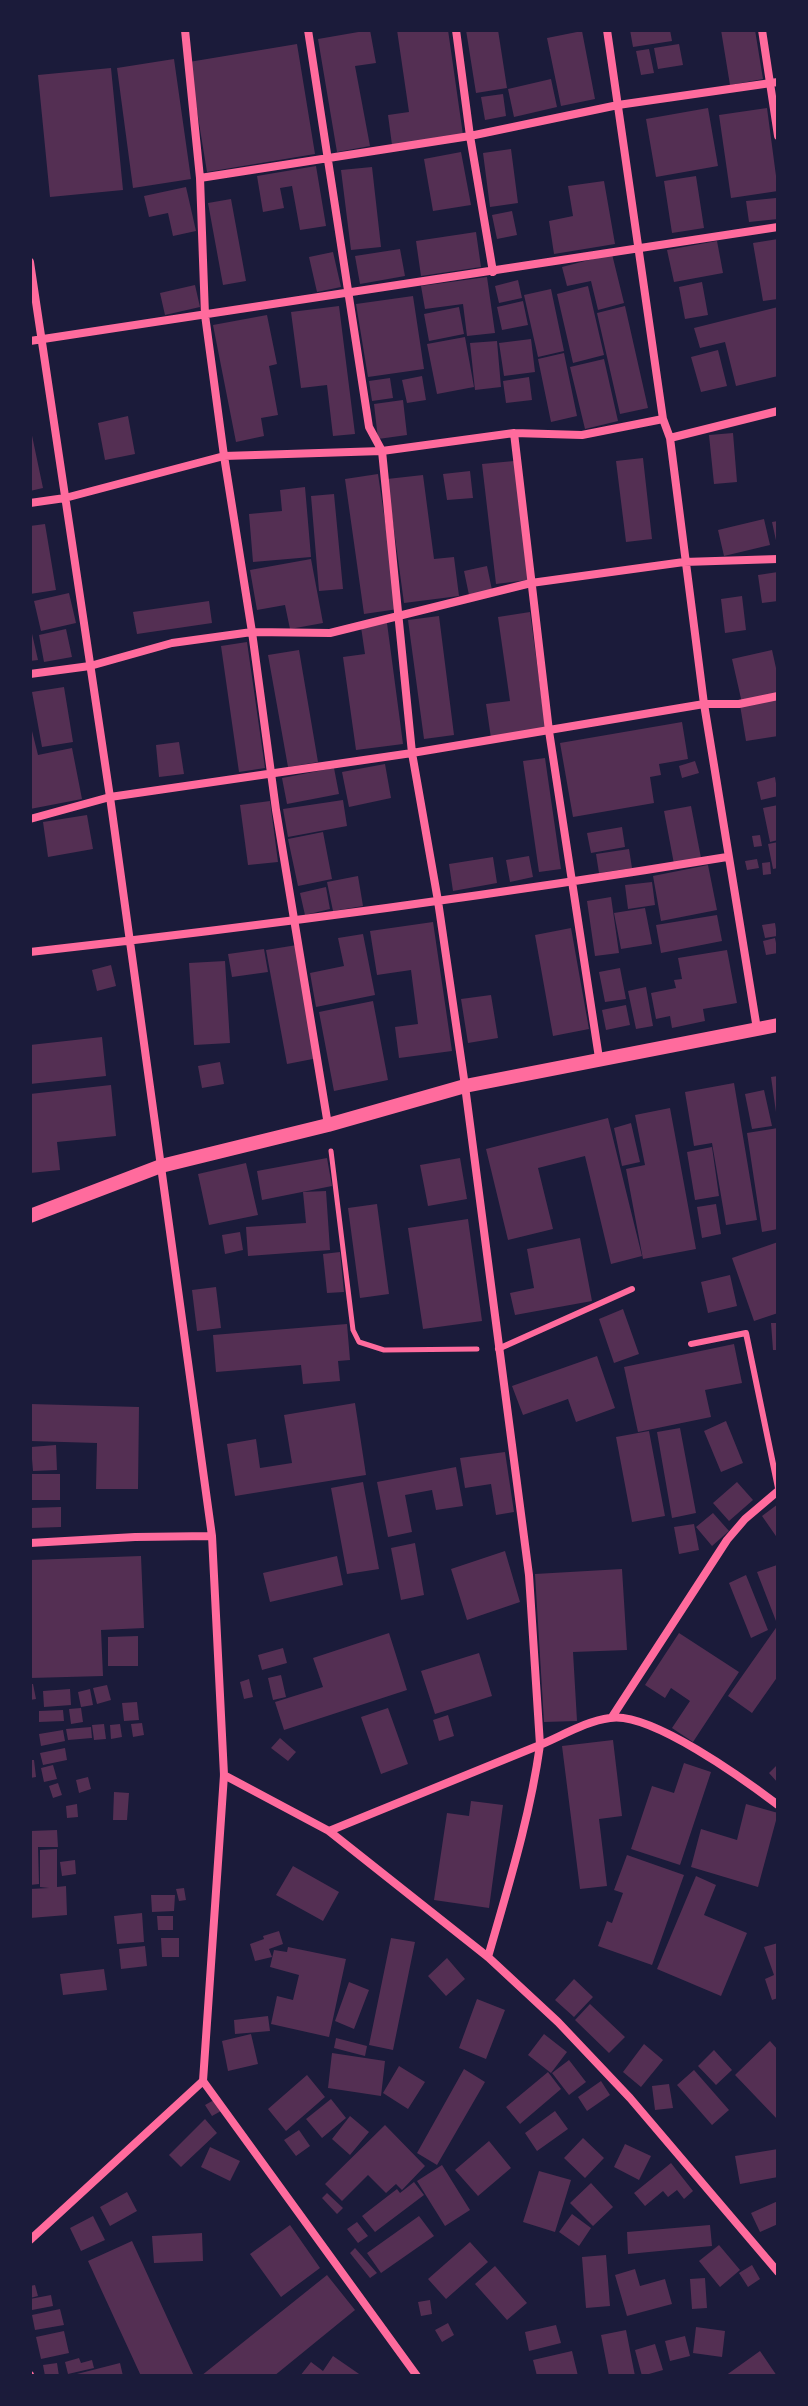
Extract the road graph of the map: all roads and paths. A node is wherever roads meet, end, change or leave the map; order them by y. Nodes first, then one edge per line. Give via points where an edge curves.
1 (185, 30) edge
2 (308, 30) edge
3 (456, 30) edge
4 (607, 30) edge
5 (762, 30) edge
6 (774, 82) edge
7 (618, 105) junction
8 (470, 136) junction
9 (778, 136) edge
10 (326, 158) junction
11 (200, 178) junction
12 (778, 227) edge
13 (637, 247) junction
14 (30, 262) edge
15 (493, 272) junction
16 (349, 294) junction
17 (205, 315) junction
18 (40, 339) junction
19 (30, 341) edge
20 (778, 411) edge
21 (663, 419) junction
22 (514, 433) junction
23 (670, 438) junction
24 (382, 451) junction
25 (224, 456) junction
26 (65, 498) junction
27 (30, 503) edge
28 (778, 559) edge
29 (684, 562) junction
30 (531, 583) junction
31 (400, 614) junction
32 (252, 632) junction
33 (90, 666) junction
34 (30, 674) edge
35 (778, 696) edge
36 (704, 704) junction
37 (549, 731) junction
38 (412, 753) junction
39 (272, 774) junction
40 (110, 797) junction
41 (30, 819) edge
42 (727, 857) junction
43 (570, 883) junction
44 (438, 901) junction
45 (293, 921) junction
46 (129, 941) junction
47 (30, 952) edge
48 (778, 1025) edge
49 (757, 1029) junction
50 (599, 1058) junction
51 (465, 1086) junction
52 (328, 1125) junction
53 (161, 1166) junction
54 (30, 1216) edge
55 (632, 1289) dead end
56 (691, 1344) dead end
57 (498, 1349) junction
58 (778, 1489) edge
59 (212, 1536) junction
60 (30, 1543) edge
61 (612, 1717) junction
62 (540, 1745) junction
63 (224, 1775) junction
64 (778, 1805) edge
65 (329, 1831) junction
66 (488, 1957) junction
67 (203, 2081) junction
68 (30, 2240) edge
69 (778, 2272) edge
70 (417, 2376) edge

1 - 11 street
2 - 10 street
3 - 8 street
4 - 7 street
5 - 6 street
6 - 7 street
6 - 9 street
7 - 8 street
7 - 13 street
8 - 10 street
8 - 15 street
10 - 11 street
10 - 16 street
11 - 17 street
12 - 13 street
13 - 15 street
13 - 21 street
14 - 18 street
15 - 16 street
16 - 17 street
16 - 24 street via 369,427
17 - 18 street
17 - 25 street
18 - 19 street
18 - 26 street
20 - 23 street
21 - 22 street via 582,435
21 - 23 street
22 - 24 street
22 - 30 street
23 - 29 street
24 - 25 street
24 - 31 street
25 - 26 street
25 - 32 street
26 - 27 street
26 - 33 street
28 - 29 street
29 - 30 street
29 - 36 street
30 - 31 street
30 - 37 street
31 - 32 street via 330,633
31 - 38 street
32 - 33 street via 172,643
32 - 39 street
33 - 34 street
33 - 40 street
35 - 36 street
36 - 37 street
36 - 42 street
37 - 38 street
37 - 43 street
38 - 39 street
38 - 44 street
39 - 40 street
39 - 45 street
40 - 41 street
40 - 46 street
42 - 43 street
42 - 49 street
43 - 44 street
43 - 50 street
44 - 45 street
44 - 51 street
45 - 46 street
45 - 52 street
46 - 47 street
46 - 53 street
48 - 49 street
49 - 50 street
50 - 51 street
51 - 52 street
51 - 57 street
52 - 53 street
52 - 57 path via 353,1330 359,1342 384,1350
53 - 54 street
53 - 59 street
55 - 57 lane
56 - 58 lane via 746,1333
57 - 62 street via 529,1575
58 - 61 street via 727,1540
59 - 60 street
59 - 63 street
61 - 62 street
61 - 64 street via 635,1719 720,1762
62 - 65 street
62 - 66 street
63 - 65 street
63 - 67 street
65 - 66 street
66 - 69 street via 630,2098
67 - 68 street
67 - 70 street

